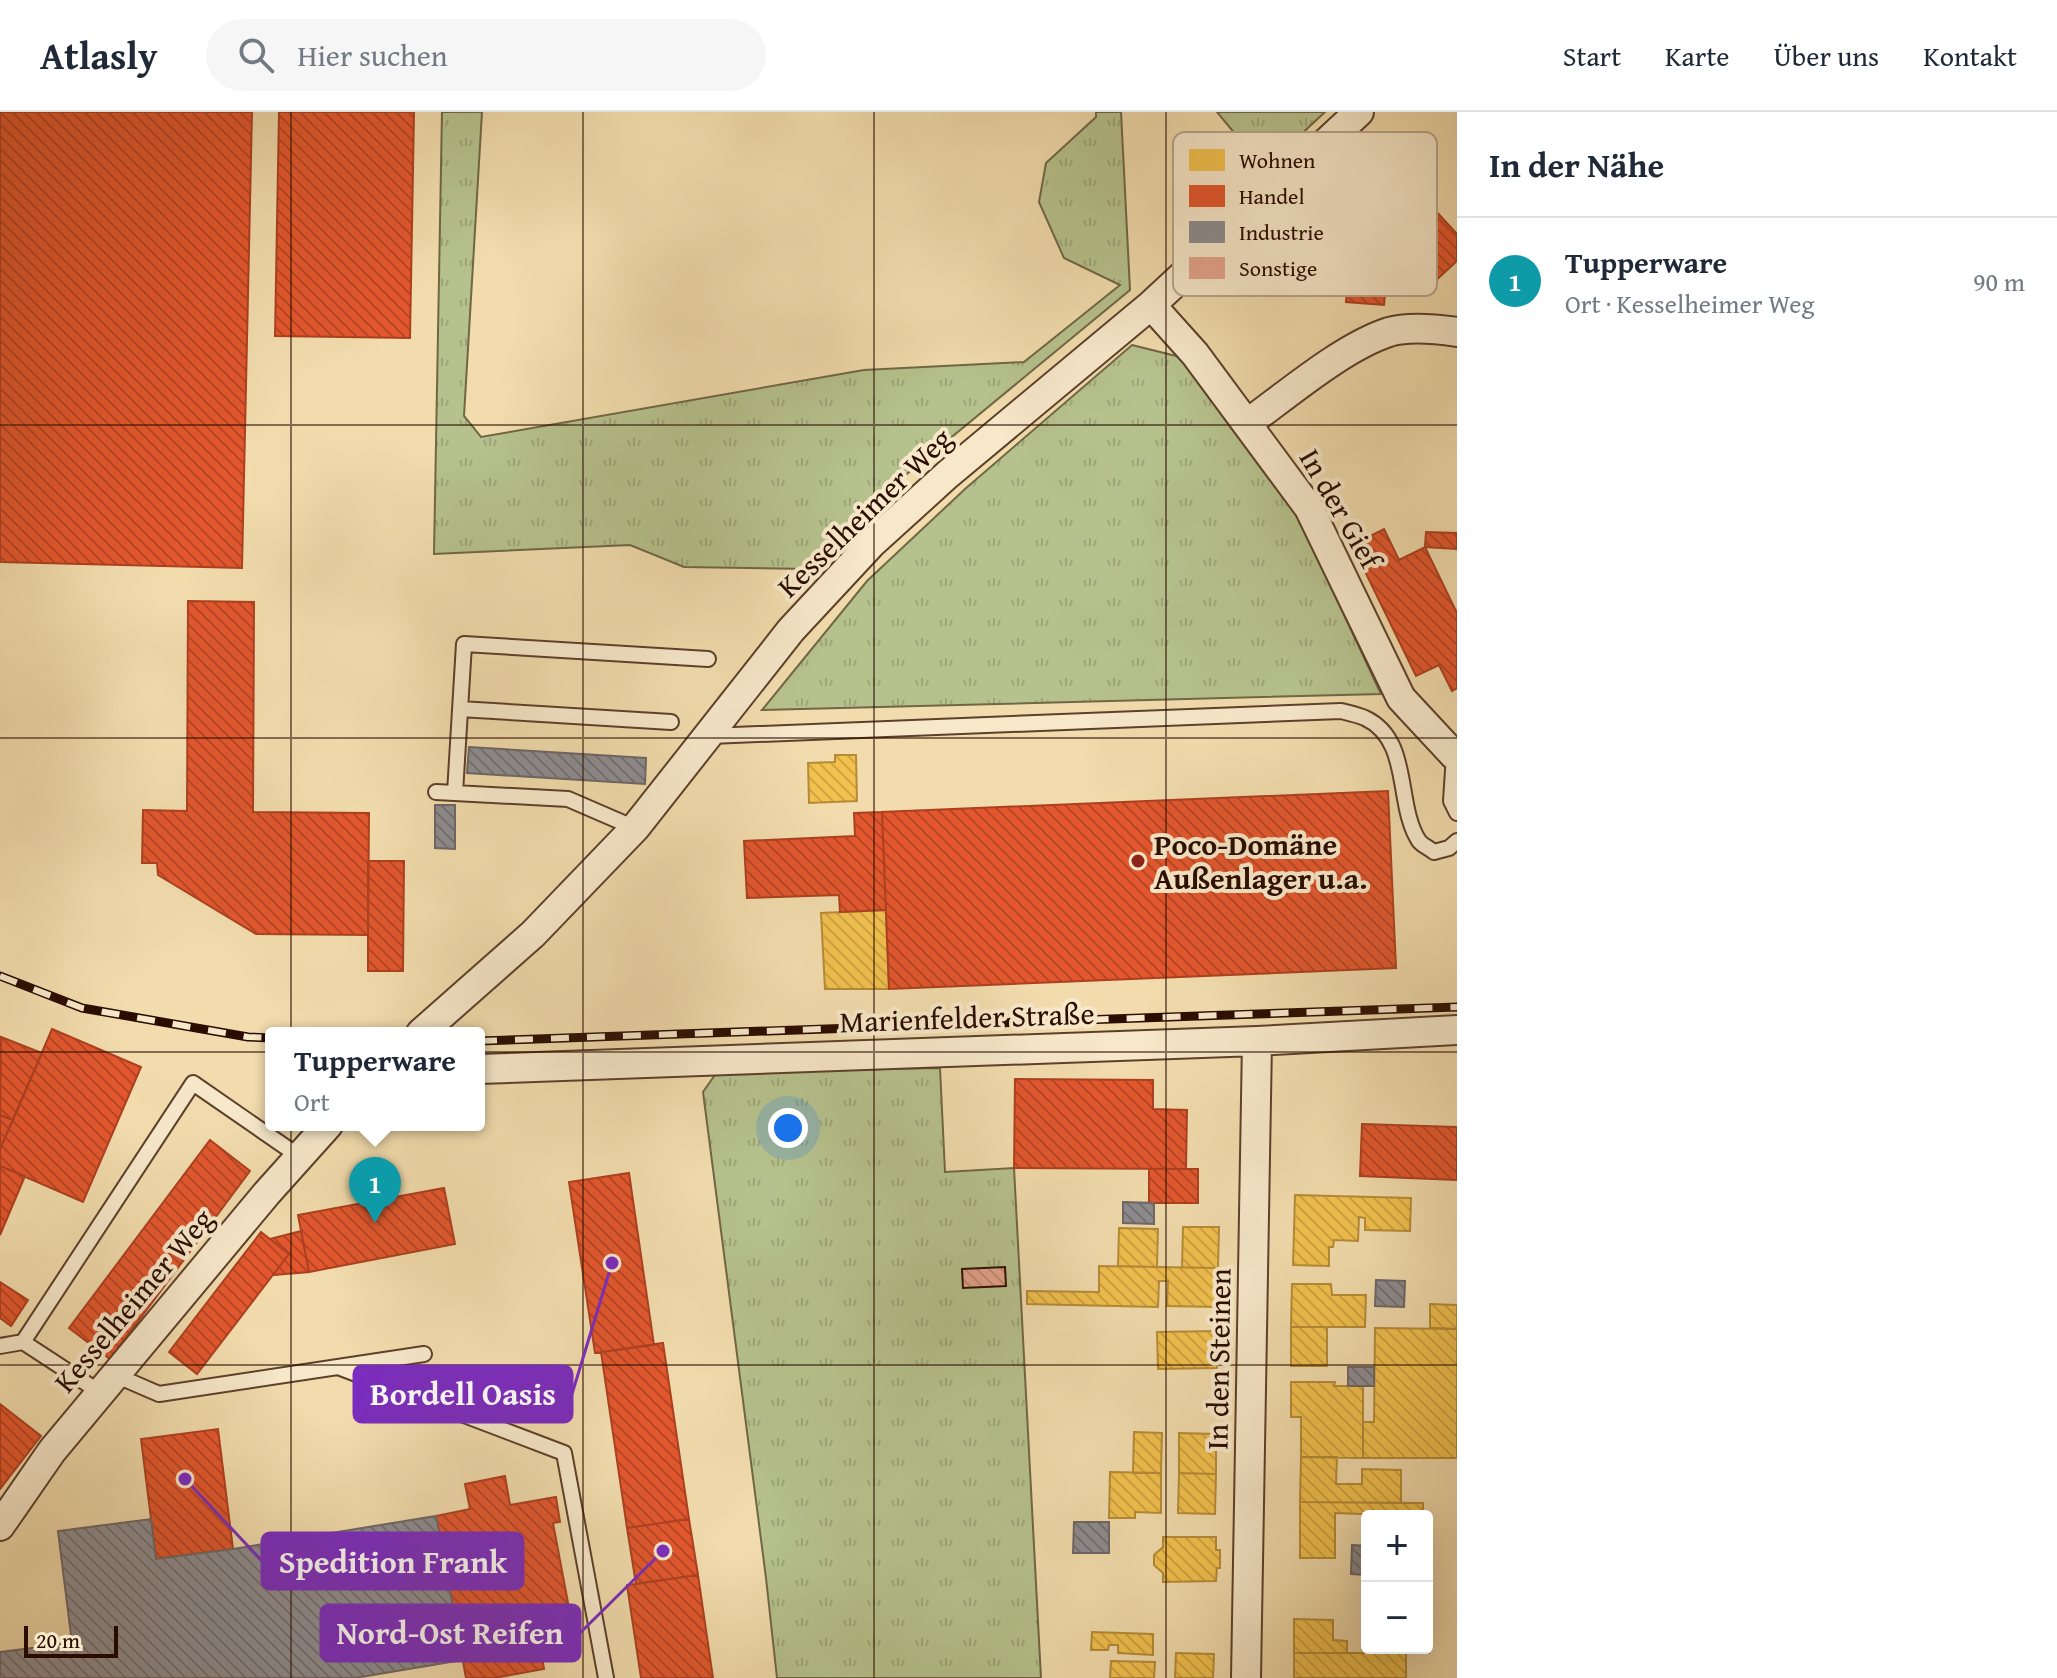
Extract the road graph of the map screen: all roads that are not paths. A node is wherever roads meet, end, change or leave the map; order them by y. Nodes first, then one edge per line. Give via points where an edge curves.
1 (1359, 112) edge
2 (1337, 132) edge
3 (1173, 285) edge
4 (1151, 305) junction
5 (1457, 332) edge
6 (1248, 423) junction
7 (708, 659) dead end
8 (460, 709) junction
9 (671, 722) dead end
10 (709, 736) junction
11 (1454, 755) joint
12 (436, 792) dead end
13 (455, 793) junction
14 (1457, 813) edge
15 (635, 828) junction
16 (1457, 841) edge
17 (428, 1027) edge
18 (1457, 1030) edge
19 (1257, 1041) junction
20 (485, 1069) edge
21 (323, 1131) edge
22 (300, 1157) junction
23 (23, 1342) junction
24 (0, 1346) edge
25 (424, 1354) dead end
26 (338, 1367) junction
27 (108, 1384) junction
28 (0, 1526) edge
29 (606, 1678) edge
30 (1246, 1678) edge

1 - 2 street, Kesselheimer Weg
3 - 4 street, Kesselheimer Weg
4 - 6 street, In der Gief
4 - 10 street, Kesselheimer Weg via 871,544 791,630
5 - 6 street via 1391,332 1350,352
6 - 11 street, In der Gief via 1309,508 1401,698
7 - 8 lane via 464,644
8 - 9 lane
8 - 13 lane
10 - 15 street, Kesselheimer Weg
10 - 16 lane via 1341,711 1367,719 1385,734 1397,758 1420,843 1434,852
11 - 14 lane via 1451,801
12 - 13 lane
13 - 15 lane via 568,799
15 - 17 street, Kesselheimer Weg via 533,934
18 - 19 street, Marienfelder Straße
19 - 20 street, Marienfelder Straße
19 - 30 street, In den Steinen
21 - 22 street, Kesselheimer Weg
22 - 23 lane via 193,1083
22 - 27 street, Kesselheimer Weg
23 - 24 lane
23 - 27 lane
25 - 26 lane
26 - 27 lane via 159,1394
26 - 29 lane via 564,1453
27 - 28 street, Kesselheimer Weg via 52,1451

